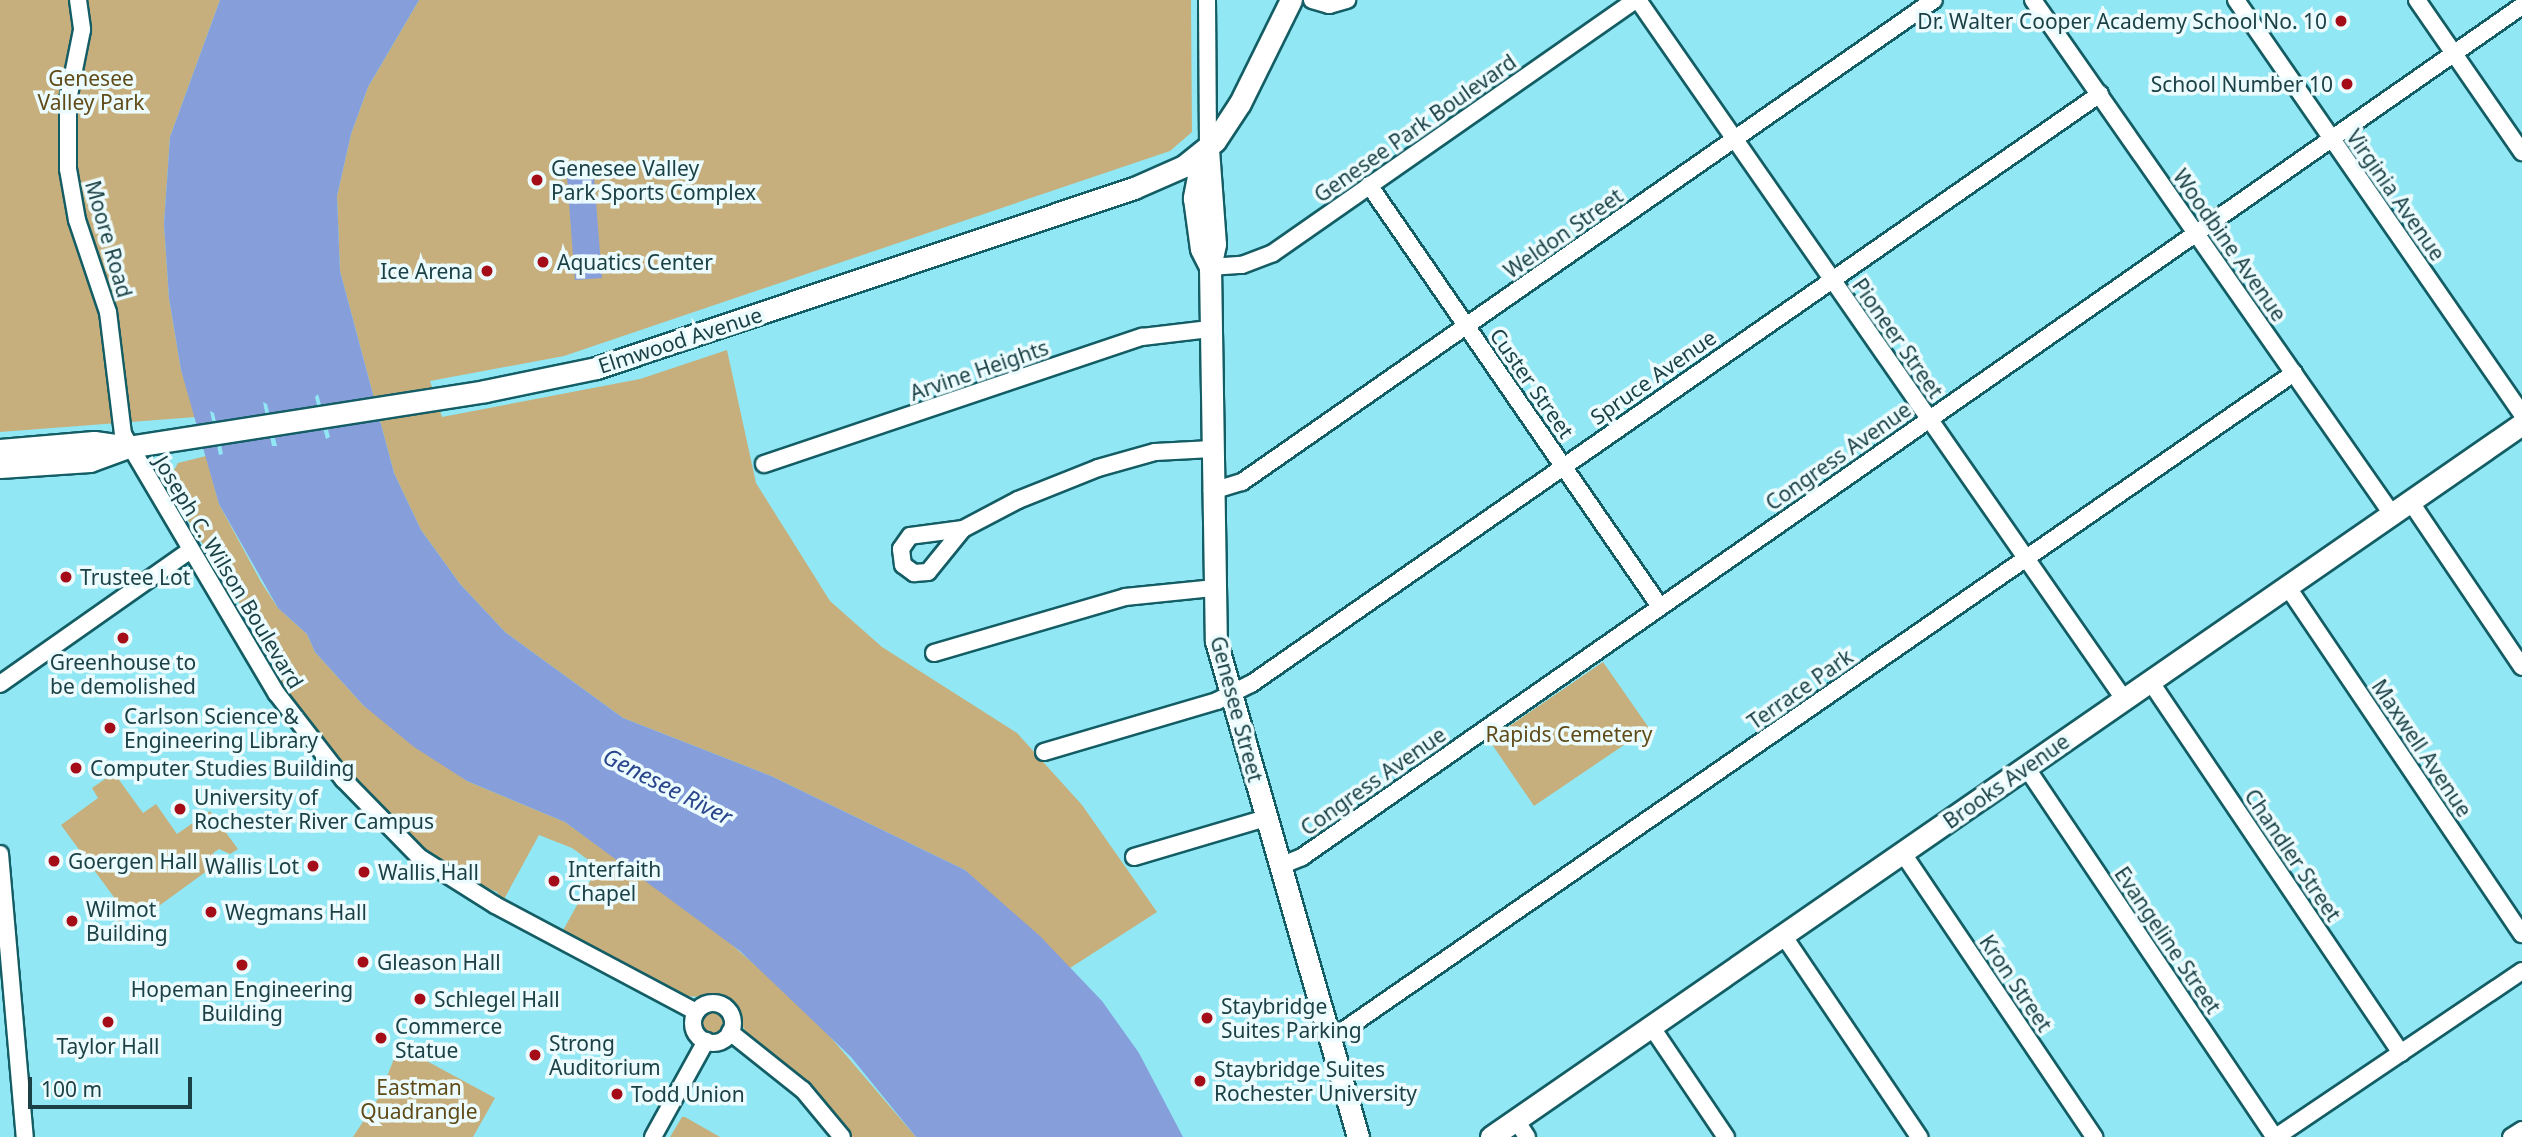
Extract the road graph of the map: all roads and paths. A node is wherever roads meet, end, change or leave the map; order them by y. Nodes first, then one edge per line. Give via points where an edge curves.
1 (78, 0) edge
2 (1207, 0) edge
3 (1291, 0) edge
4 (1312, 0) edge
5 (1347, 0) edge
6 (1637, 0) edge
7 (1934, 0) edge
8 (2033, 0) edge
9 (2236, 0) edge
10 (2417, 0) edge
11 (2522, 6) edge
12 (2454, 54) junction
13 (2100, 94) junction
14 (2332, 139) junction
15 (1735, 140) junction
16 (1208, 149) junction
17 (2522, 152) edge
18 (1369, 185) junction
19 (2196, 233) junction
20 (1210, 267) junction
21 (1832, 279) junction
22 (1466, 326) junction
23 (1210, 329) junction
24 (2294, 373) junction
25 (2522, 414) edge
26 (1929, 419) junction
27 (2522, 424) edge
28 (128, 447) junction
29 (1212, 449) junction
30 (0, 450) edge
31 (764, 464) dead end
32 (1564, 465) junction
33 (0, 467) edge
34 (1212, 491) junction
35 (2410, 501) junction
36 (2392, 514) junction
37 (963, 529) dead end
38 (191, 550) junction
39 (2024, 558) junction
40 (2287, 586) junction
41 (1213, 588) junction
42 (1659, 605) junction
43 (934, 653) dead end
44 (2522, 667) edge
45 (2150, 681) junction
46 (0, 684) edge
47 (1230, 695) junction
48 (2124, 699) junction
49 (1044, 752) dead end
50 (2026, 767) junction
51 (1266, 818) junction
52 (1902, 852) junction
53 (0, 854) edge
54 (1134, 857) dead end
55 (1280, 866) junction
56 (2522, 934) edge
57 (1783, 935) junction
58 (2522, 971) edge
59 (696, 1012) junction
60 (1651, 1026) junction
61 (730, 1032) junction
62 (1331, 1039) junction
63 (706, 1041) junction
64 (2401, 1053) junction
65 (1522, 1128) edge
66 (2522, 1130) edge
67 (25, 1137) edge
68 (653, 1137) edge
69 (842, 1137) edge
70 (1358, 1137) edge
71 (1491, 1137) edge
72 (1726, 1137) edge
73 (1919, 1137) edge
74 (2094, 1137) edge
75 (2276, 1137) edge
76 (2511, 1137) edge

1 - 28 street, Moore Road via 82,30 68,100 68,169 77,220 108,312
2 - 16 street, Genesee Street
3 - 16 main road via 1240,103
4 - 5 street via 1329,5
6 - 15 street, Pioneer Street
6 - 18 street, Genesee Park Boulevard
7 - 15 street, Weldon Street
8 - 13 street, Woodbine Avenue
9 - 14 street, Virginia Avenue
10 - 12 street
11 - 12 street, Congress Avenue
12 - 14 street, Congress Avenue
12 - 17 street
13 - 19 street, Woodbine Avenue
13 - 21 street, Spruce Avenue
14 - 19 street, Congress Avenue
14 - 25 street, Virginia Avenue
15 - 21 street, Pioneer Street
15 - 22 street, Weldon Street
16 - 20 main road, Genesee Street via 1215,244
16 - 28 main road, Elmwood Avenue via 1184,166 1134,188 640,355 544,380
18 - 20 street, Genesee Park Boulevard via 1263,258
18 - 22 street, Custer Street
19 - 24 street, Woodbine Avenue
19 - 26 street, Congress Avenue
20 - 23 main road, Genesee Street
21 - 26 street, Pioneer Street
21 - 32 street, Spruce Avenue
22 - 32 street, Custer Street
22 - 34 street, Weldon Street via 1242,482
23 - 29 main road, Genesee Street
23 - 31 street, Arvine Heights via 1142,337
24 - 36 street, Woodbine Avenue
24 - 39 street, Terrace Park
26 - 39 street, Pioneer Street
26 - 42 street, Congress Avenue
27 - 35 main road, Brooks Avenue
28 - 30 main road, Elmwood Avenue via 101,442
28 - 33 main road, Elmwood Avenue via 90,461
28 - 38 street, Joseph C. Wilson Boulevard
29 - 34 main road, Genesee Street
29 - 37 street via 1155,452 1113,462 1018,500
32 - 42 street, Custer Street
32 - 47 street, Spruce Avenue
34 - 41 main road, Genesee Street
35 - 36 main road, Brooks Avenue
35 - 44 street
36 - 40 main road, Brooks Avenue
38 - 46 street
38 - 59 street, Joseph C. Wilson Boulevard via 277,694 343,779 393,833 469,890
39 - 48 street, Pioneer Street
39 - 62 street, Terrace Park
40 - 45 main road, Brooks Avenue
40 - 56 street, Maxwell Avenue
41 - 43 street via 1125,597
41 - 47 main road, Genesee Street via 1216,641
42 - 55 street, Congress Avenue via 1302,857
45 - 48 main road, Brooks Avenue
45 - 64 street, Chandler Street
47 - 49 street, Spruce Avenue
47 - 51 main road, Genesee Street
48 - 50 main road, Brooks Avenue
50 - 52 main road, Brooks Avenue
50 - 75 street, Evangeline Street
51 - 54 street
51 - 55 main road, Genesee Street
52 - 57 main road, Brooks Avenue
52 - 74 street, Kron Street
53 - 67 street
55 - 62 main road, Genesee Street
57 - 60 main road, Brooks Avenue
57 - 73 street
58 - 64 street
59 - 61 street via 707,1004 720,1005 732,1019
59 - 63 street via 694,1031
60 - 65 main road, Brooks Avenue
60 - 72 street
61 - 63 street via 721,1041
61 - 69 street via 803,1090
62 - 70 main road, Genesee Street
63 - 68 street
64 - 75 street
65 - 71 main road, Brooks Avenue
66 - 76 street

